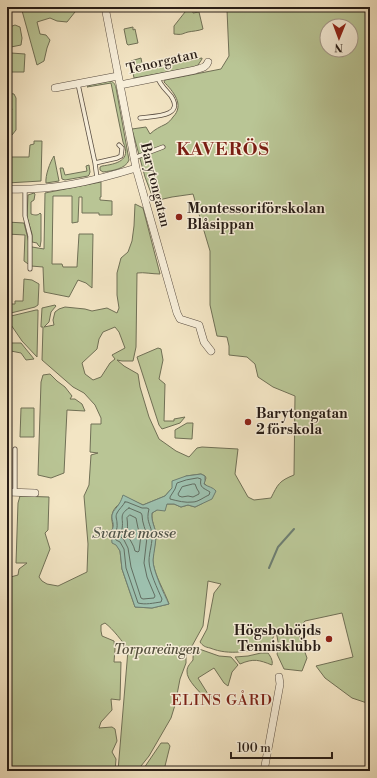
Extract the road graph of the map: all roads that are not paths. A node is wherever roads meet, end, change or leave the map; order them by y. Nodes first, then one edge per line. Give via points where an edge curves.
1 (105, 7) edge
2 (208, 62) dead end
3 (118, 76) junction
4 (158, 78) junction
5 (78, 84) junction
6 (120, 85) junction
7 (55, 88) dead end
8 (140, 118) dead end
9 (119, 145) dead end
10 (163, 147) dead end
11 (134, 158) junction
12 (95, 163) junction
13 (136, 168) junction
14 (97, 179) junction
15 (7, 189) edge
16 (25, 189) junction
17 (30, 269) dead end
18 (211, 351) dead end
19 (15, 449) dead end
20 (7, 492) edge
21 (15, 492) junction
22 (35, 493) dead end
23 (279, 677) dead end
24 (264, 771) edge

1 - 3 street, Barytongatan
2 - 4 street, Tenorgatan via 205,67
3 - 5 street
3 - 6 street, Barytongatan
4 - 6 street, Tenorgatan
4 - 8 lane via 174,101 174,109 168,114
5 - 7 street
5 - 12 lane
6 - 11 street, Barytongatan
9 - 12 lane via 122,148 121,156
10 - 11 lane
11 - 13 street, Barytongatan
12 - 14 lane
13 - 14 street
13 - 18 street, Barytongatan via 177,313 180,319 199,325 204,342
14 - 16 street
15 - 16 street
16 - 17 lane via 25,216 30,236
19 - 21 lane
20 - 21 street
21 - 22 street
23 - 24 street via 280,684

